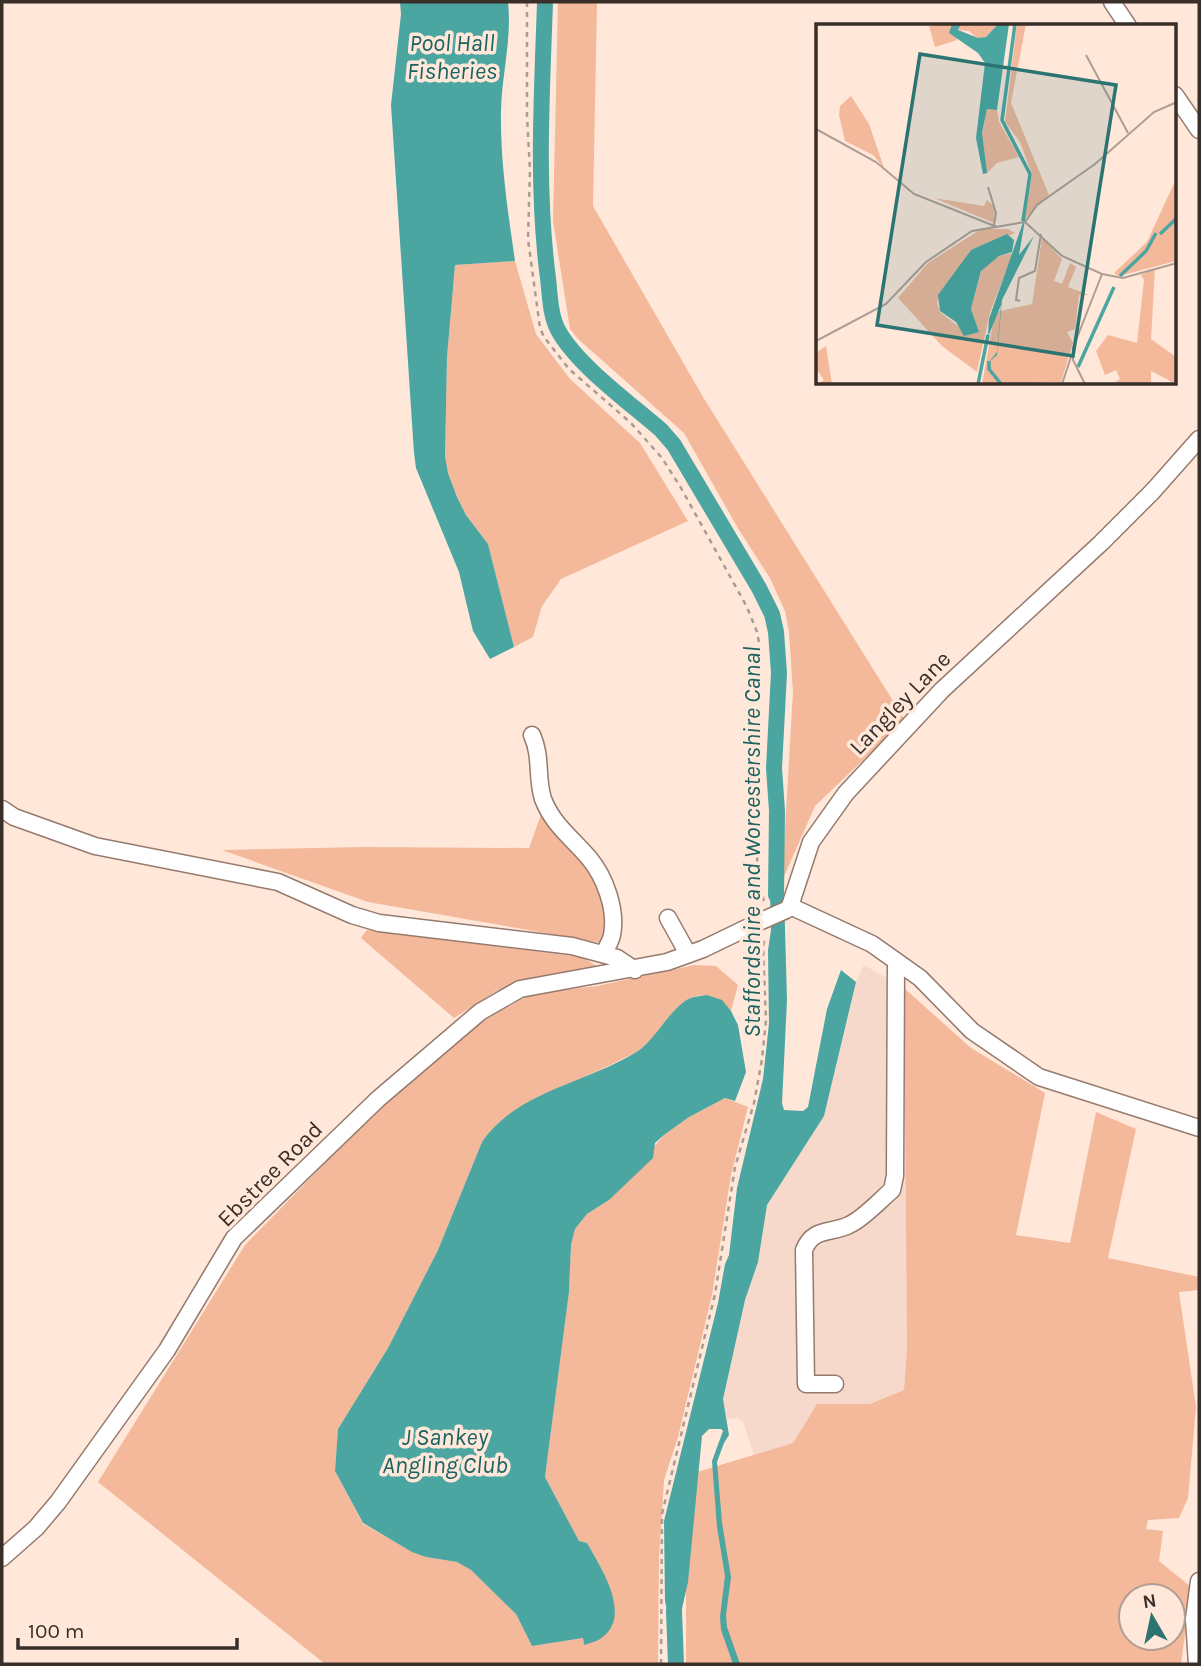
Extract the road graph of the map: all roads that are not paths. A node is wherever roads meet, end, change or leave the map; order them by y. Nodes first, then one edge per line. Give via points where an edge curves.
1 (1112, 2) edge
2 (1127, 24) edge
3 (1176, 96) edge
4 (1199, 130) edge
5 (1199, 439) edge
6 (532, 735) dead end
7 (2, 809) edge
8 (788, 908) junction
9 (668, 918) dead end
10 (604, 954) junction
11 (688, 954) junction
12 (896, 962) junction
13 (635, 970) junction
14 (1199, 1128) edge
15 (835, 1384) dead end
16 (2, 1558) edge
17 (1199, 1581) edge
18 (1196, 1662) edge

1 - 2 street
3 - 4 street
5 - 8 street, Langley Lane via 1101,543 942,690 846,793 811,842
6 - 10 street via 538,749 542,797 551,816 604,880 613,926
7 - 10 street via 95,846 278,882 379,923 572,946
8 - 11 street, bridge via 763,926
8 - 12 street via 872,944
9 - 11 street
10 - 13 street
11 - 13 street
12 - 14 street via 920,978 972,1031 1039,1077
12 - 15 street via 892,1190 850,1225 808,1240 804,1250 806,1384
13 - 16 street, Ebstree Road via 520,989 480,1012 378,1099 234,1238 167,1350 58,1502
17 - 18 street via 1194,1619

